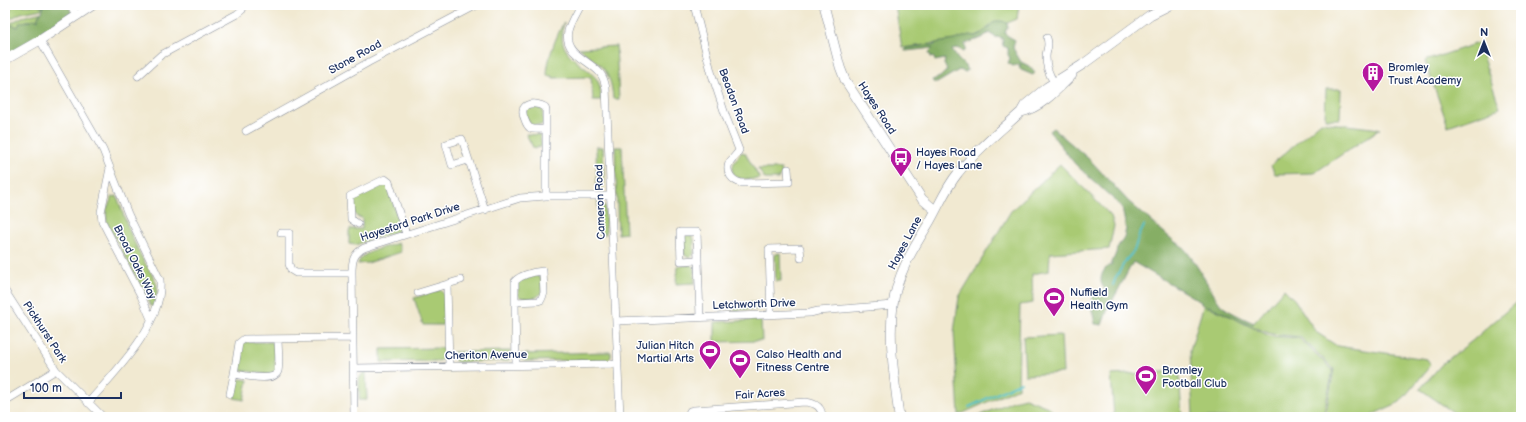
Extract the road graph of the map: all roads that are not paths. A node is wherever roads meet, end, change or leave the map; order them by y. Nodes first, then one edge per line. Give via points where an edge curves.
1 (70, 5) edge
2 (93, 5) edge
3 (244, 5) edge
4 (477, 5) edge
5 (580, 5) edge
6 (694, 5) edge
7 (824, 5) edge
8 (1170, 5) edge
9 (78, 16) junction
10 (1047, 38) dead end
11 (40, 40) junction
12 (5, 60) edge
13 (1082, 65) junction
14 (138, 76) dead end
15 (1054, 82) junction
16 (1021, 112) junction
17 (546, 129) dead end
18 (246, 131) dead end
19 (468, 160) dead end
20 (110, 167) junction
21 (788, 169) dead end
22 (546, 196) junction
23 (611, 196) junction
24 (484, 210) junction
25 (935, 210) junction
26 (358, 224) dead end
27 (282, 233) dead end
28 (406, 234) junction
29 (801, 258) dead end
30 (698, 260) junction
31 (543, 263) dead end
32 (543, 271) junction
33 (352, 273) junction
34 (461, 280) dead end
35 (447, 285) junction
36 (5, 291) edge
37 (418, 294) dead end
38 (514, 302) junction
39 (893, 305) junction
40 (771, 314) junction
41 (700, 317) junction
42 (151, 319) junction
43 (616, 321) junction
44 (353, 338) junction
45 (278, 339) junction
46 (618, 364) junction
47 (516, 365) junction
48 (449, 366) junction
49 (354, 368) junction
50 (56, 370) junction
51 (234, 374) junction
52 (230, 394) dead end
53 (5, 401) edge
54 (88, 403) junction
55 (688, 414) edge
56 (103, 417) edge
57 (354, 417) edge
58 (620, 417) edge
59 (822, 417) edge
60 (899, 417) edge

1 - 9 street
2 - 9 main road
3 - 14 street via 237,14 161,55
4 - 18 street, Stone Road
5 - 23 street, Cameron Road via 567,35 575,53 600,73 604,80
6 - 21 street, Beadon Road via 712,75 739,150 730,163 731,178 741,183 789,182
7 - 25 main road, Hayes Road via 845,80 922,199
8 - 13 main road, Hayes Lane via 1150,15
9 - 11 main road
10 - 15 street via 1049,44 1046,56 1050,76
11 - 12 main road
11 - 20 street, Broad Oaks Way via 103,150
13 - 15 main road, Hayes Lane
13 - 16 main road, Hayes Lane via 1052,94 1030,110
15 - 16 main road, Hayes Lane via 1025,105
16 - 25 main road, Hayes Lane via 958,172
17 - 22 street
19 - 24 street
20 - 42 street, Broad Oaks Way via 128,214 160,280 161,291
20 - 42 street, Broad Oaks Way via 101,212 102,221
22 - 23 street, Hayesford Park Drive
22 - 24 street, Hayesford Park Drive via 520,198
23 - 43 street, Cameron Road
24 - 28 street, Hayesford Park Drive
25 - 39 main road, Hayes Lane via 904,267
26 - 28 street via 352,218 350,196 385,179 390,182
27 - 33 street via 289,233 291,270
28 - 33 street, Hayesford Park Drive via 357,252 352,260
29 - 40 street via 800,248 769,249
30 - 30 street via 697,232 680,232 680,261
30 - 41 street
31 - 32 street
32 - 38 street via 534,272 515,281
32 - 38 street via 542,300
33 - 44 street, Hayesford Park Drive
34 - 35 street
35 - 37 street
35 - 48 street
36 - 50 street, Pickhurst Park
38 - 47 street
39 - 40 street, Letchworth Drive
39 - 60 main road, Hayes Lane via 893,361
40 - 41 street, Letchworth Drive
41 - 43 street, Letchworth Drive
42 - 54 street, Broad Oaks Way via 132,353
43 - 46 street, Cameron Road
44 - 45 street
44 - 49 street, Hayesford Park Drive
45 - 51 street via 241,340
45 - 51 street via 276,376 270,378
46 - 47 street, Cheriton Avenue
46 - 58 street, Cameron Road
47 - 48 street, Cheriton Avenue
48 - 49 street, Cheriton Avenue
49 - 57 street, Hayesford Park Drive
50 - 53 street
50 - 54 street, Pickhurst Park
51 - 52 street
54 - 56 street, Pickhurst Park
55 - 59 street, Fair Acres via 810,403 818,405

